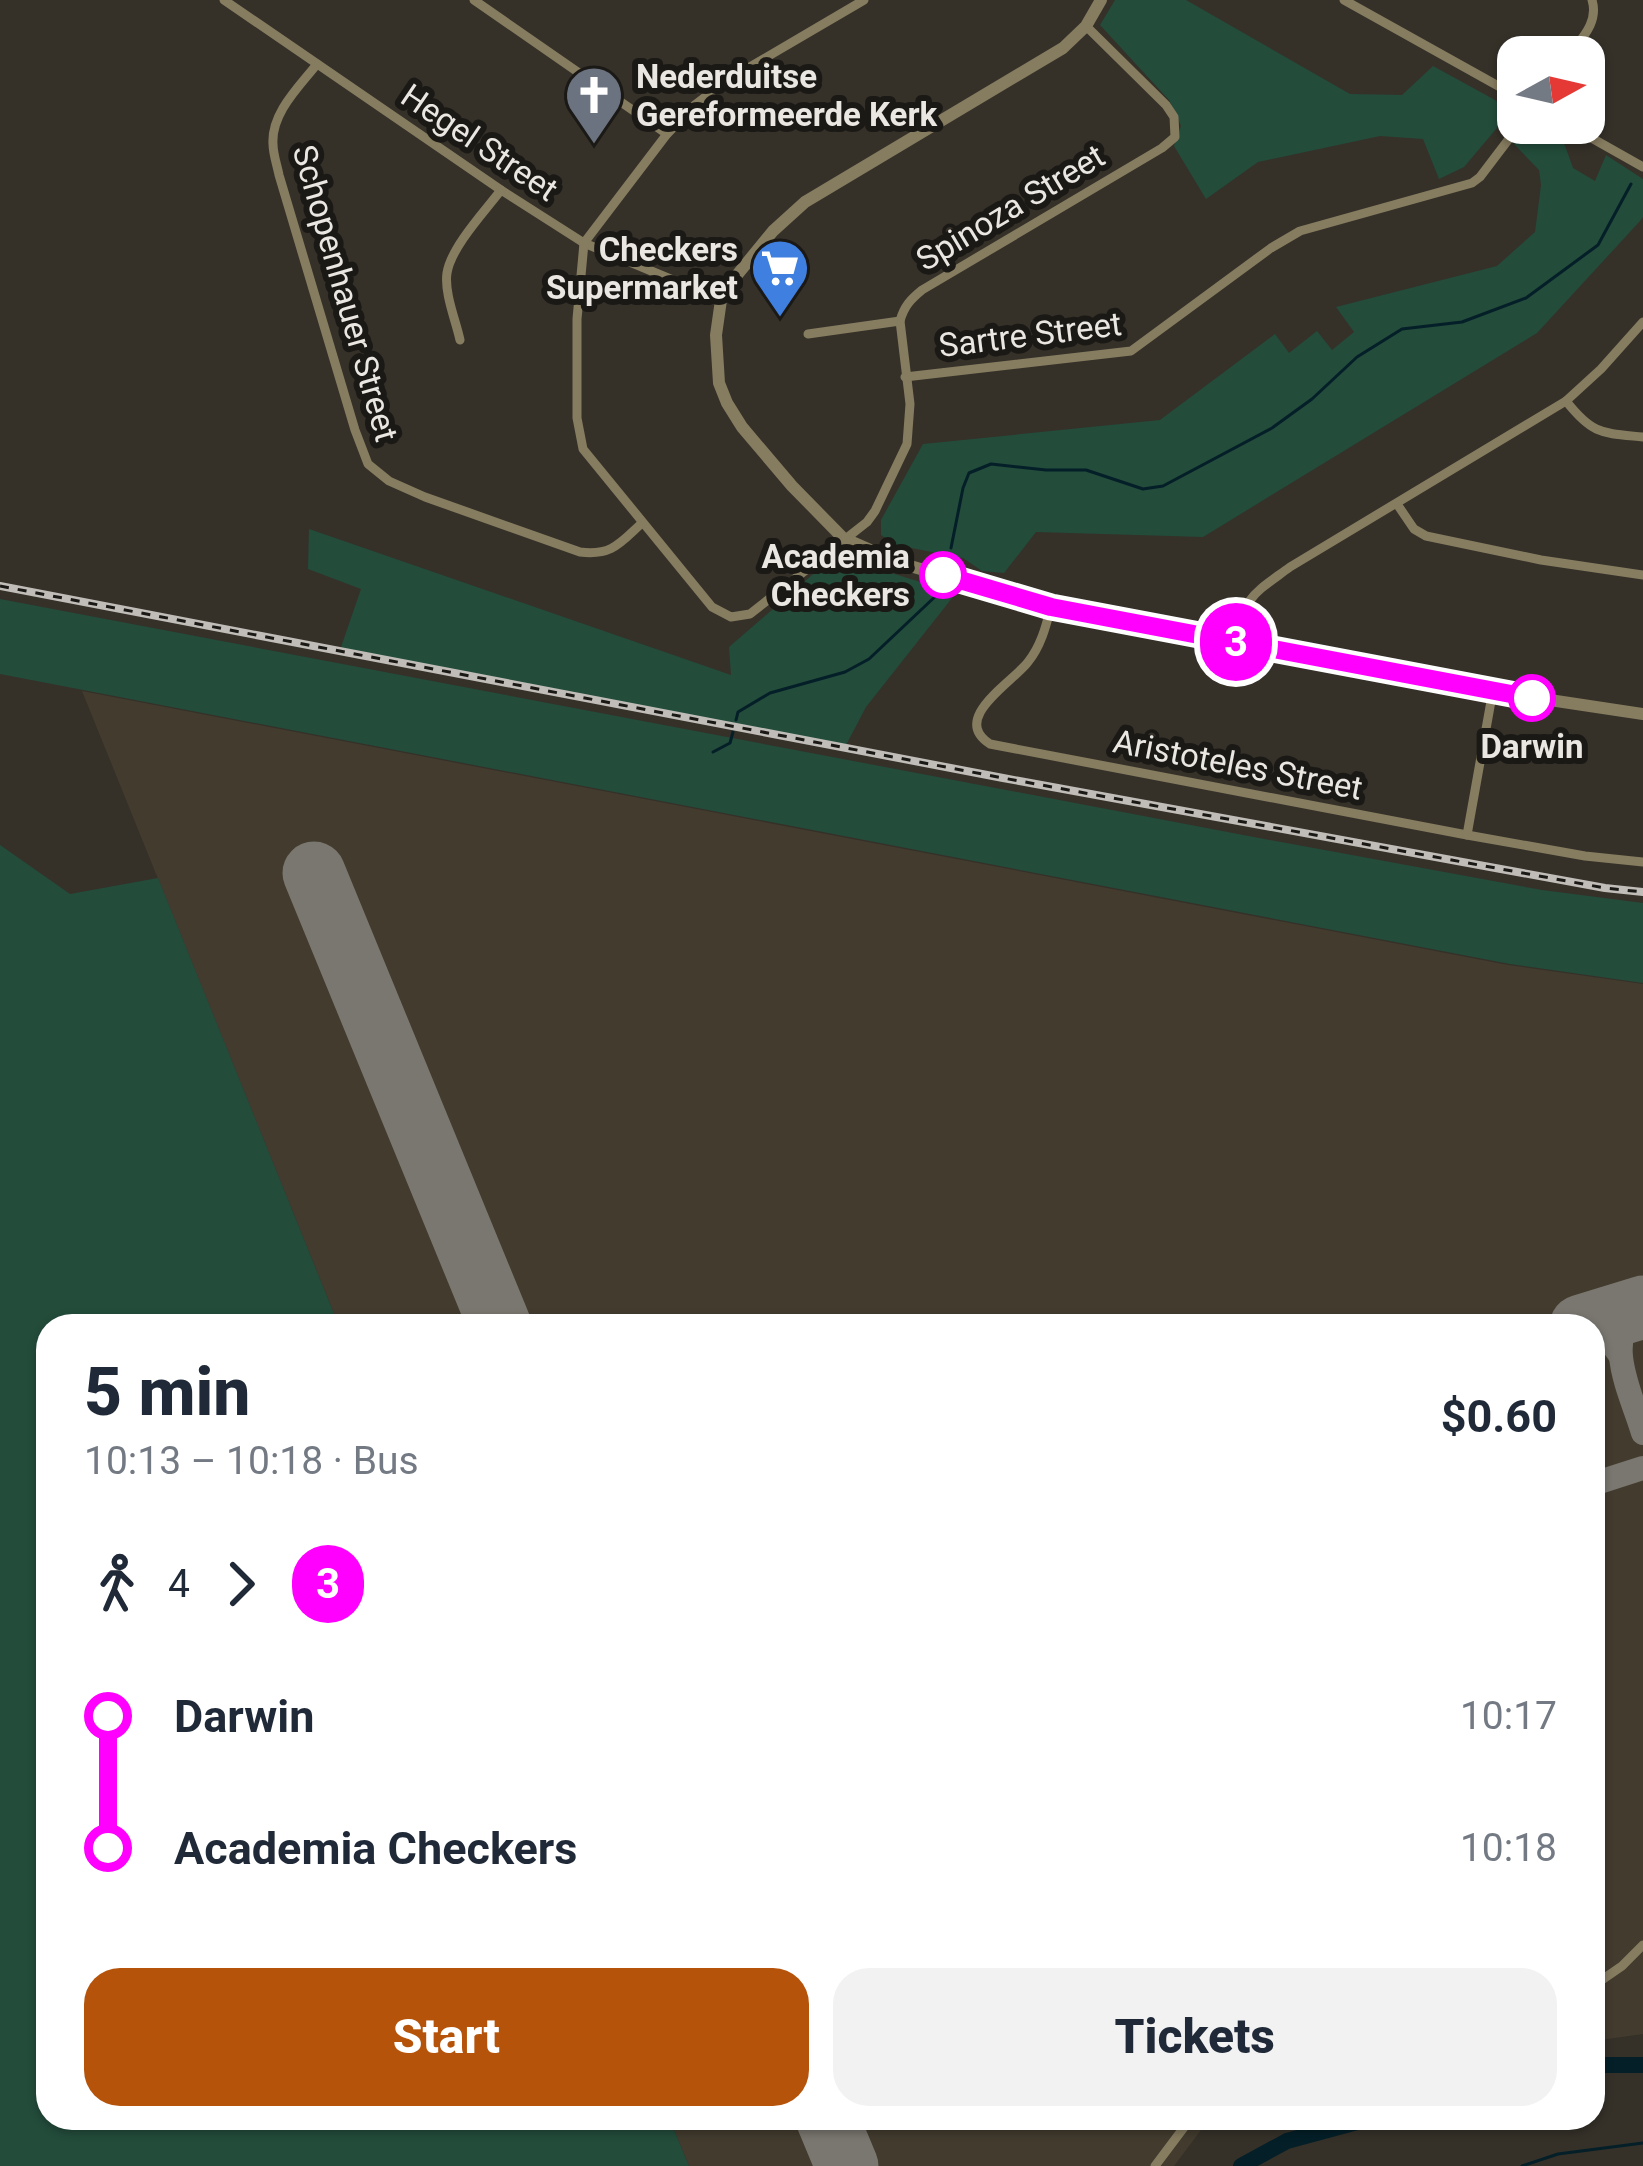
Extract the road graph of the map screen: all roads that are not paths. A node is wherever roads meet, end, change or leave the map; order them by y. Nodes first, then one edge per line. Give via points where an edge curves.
1 (224, 0) edge
2 (474, 0) edge
3 (864, 0) edge
4 (1101, 0) edge
5 (1344, 0) edge
6 (1592, 0) edge
7 (1086, 26) junction
8 (1583, 36) edge
9 (317, 64) junction
10 (1497, 85) edge
11 (667, 134) junction
12 (1505, 144) edge
13 (1602, 144) edge
14 (1643, 167) edge
15 (500, 190) junction
16 (584, 243) junction
17 (721, 300) junction
18 (900, 320) junction
19 (1643, 322) edge
20 (808, 334) dead end
21 (460, 340) dead end
22 (905, 377) junction
23 (1566, 401) junction
24 (1643, 436) edge
25 (1397, 504) junction
26 (642, 524) junction
27 (843, 538) junction
28 (1643, 575) edge
29 (1051, 607) junction
30 (1237, 642) junction
31 (1493, 690) junction
32 (1643, 714) edge
33 (1467, 835) junction
34 (1643, 862) edge
35 (1643, 1945) edge
36 (1605, 1978) edge
37 (1182, 2130) edge
38 (1155, 2166) edge

1 - 9 street, Hegel Street
2 - 11 street
3 - 11 street via 725,81
4 - 7 street
5 - 10 street
6 - 8 street via 1593,22
7 - 17 street via 1063,48 805,202
7 - 18 street, Spinoza Street via 1166,105 1175,136 922,290
9 - 15 street, Hegel Street
9 - 26 street, Schopenhauer Street via 284,106 272,143 368,464 425,497 580,551 612,549
11 - 16 street
12 - 22 street, Sartre Street via 1472,183 1300,231 1132,351
13 - 14 street
15 - 16 street, Hegel Street
15 - 21 street via 447,271
16 - 17 street, Hegel Street
16 - 26 street via 579,435
17 - 27 street via 716,357 727,404
18 - 20 street
18 - 22 street
19 - 23 street
22 - 27 street via 908,445 875,511
23 - 24 street via 1592,429
23 - 25 street
25 - 28 street via 1426,536
25 - 30 street via 1254,593
26 - 27 street via 712,607 731,617 750,614
27 - 29 street
29 - 30 street
29 - 33 street, Aristoteles Street via 1029,661 978,714 976,730 990,744
30 - 31 street
31 - 32 street
31 - 33 street
33 - 34 street, Aristoteles Street
35 - 36 street
37 - 38 street

